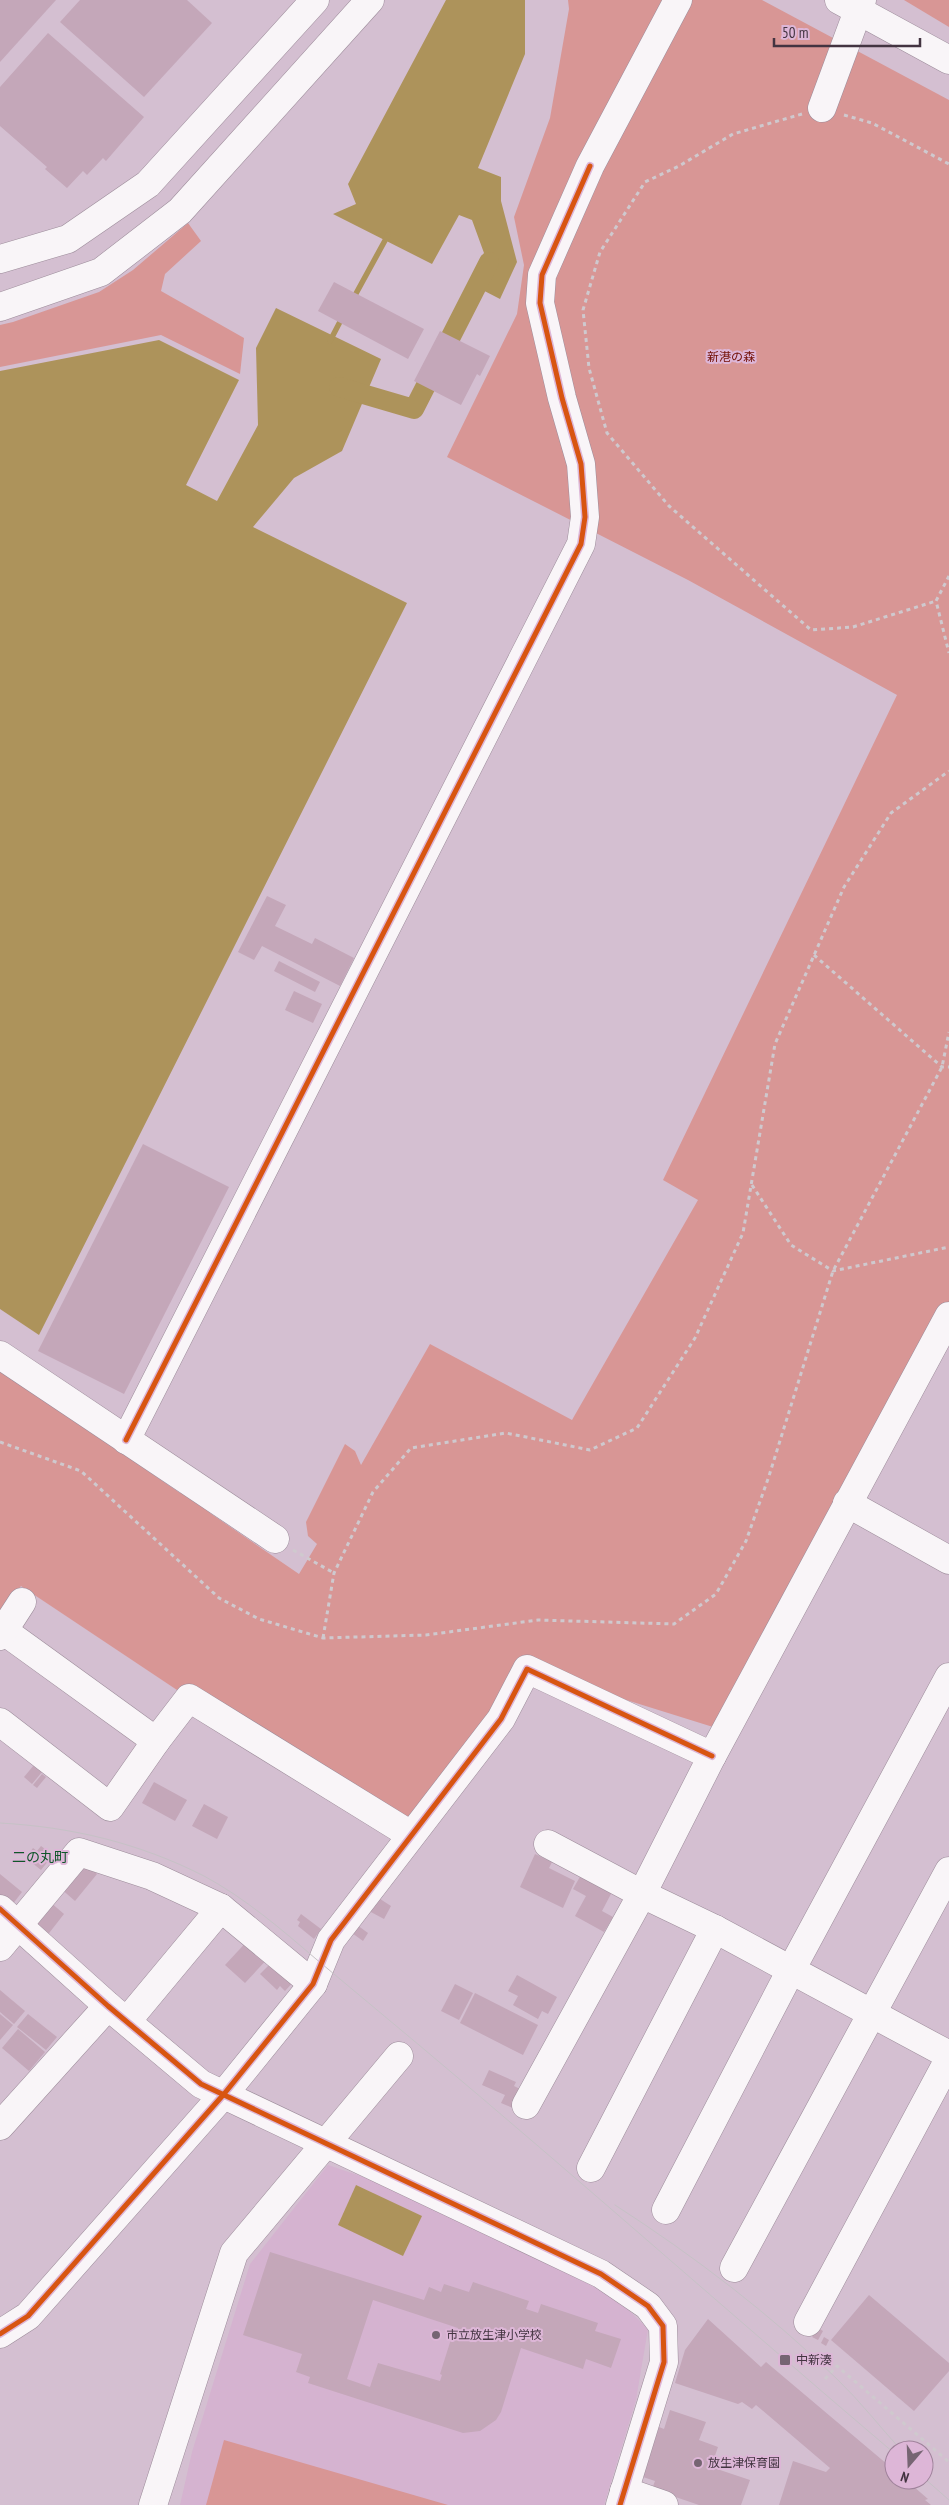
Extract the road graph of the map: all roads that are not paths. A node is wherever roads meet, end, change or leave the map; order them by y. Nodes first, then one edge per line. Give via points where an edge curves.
1 (315, 0) edge
2 (370, 0) edge
3 (678, 0) edge
4 (853, 4) edge
5 (949, 60) edge
6 (822, 108) road end
7 (0, 259) edge
8 (0, 307) edge
9 (949, 1316) edge
10 (0, 1356) edge
11 (126, 1440) junction
12 (847, 1503) junction
13 (275, 1539) road end
14 (949, 1560) edge
15 (22, 1602) dead end
16 (2, 1633) edge
17 (949, 1677) edge
18 (0, 1722) edge
19 (156, 1741) junction
20 (712, 1756) junction
21 (411, 1835) junction
22 (548, 1844) dead end
23 (949, 1871) edge
24 (642, 1894) junction
25 (221, 1908) junction
26 (9, 1917) edge
27 (715, 1929) junction
28 (0, 1948) edge
29 (791, 1970) junction
30 (313, 1984) junction
31 (118, 2013) junction
32 (870, 2013) junction
33 (399, 2056) dead end
34 (949, 2057) edge
35 (224, 2094) junction
36 (526, 2104) dead end
37 (0, 2126) edge
38 (325, 2141) junction
39 (591, 2168) dead end
40 (666, 2210) dead end
41 (734, 2268) dead end
42 (808, 2322) dead end
43 (0, 2334) edge
44 (622, 2498) edge
45 (153, 2505) edge
46 (664, 2505) edge

1 - 7 street via 148,184 68,239
2 - 8 street via 180,212 101,272
3 - 11 street via 590,166 542,275 540,304 581,464 585,518 582,544
4 - 5 street
4 - 6 street
9 - 12 street
10 - 11 street
11 - 13 street
12 - 14 street
12 - 20 street
15 - 16 street
16 - 19 street
17 - 29 street
18 - 19 street via 110,1807
19 - 21 street via 189,1698
20 - 21 street via 527,1669 502,1719
20 - 24 street
21 - 30 street via 331,1940
22 - 24 street
23 - 32 street
24 - 27 street
24 - 36 street
25 - 26 street via 152,1876 79,1852
25 - 30 street
25 - 31 street
26 - 28 street
26 - 31 street
27 - 29 street
27 - 39 street
29 - 32 street
29 - 40 street
30 - 35 street
31 - 35 street via 201,2084
31 - 37 street
32 - 34 street
32 - 41 street
33 - 38 street
34 - 42 street
35 - 38 street
35 - 43 street via 28,2316
38 - 44 street via 601,2274 648,2306 663,2326 664,2362
38 - 45 street via 234,2252
44 - 46 street

